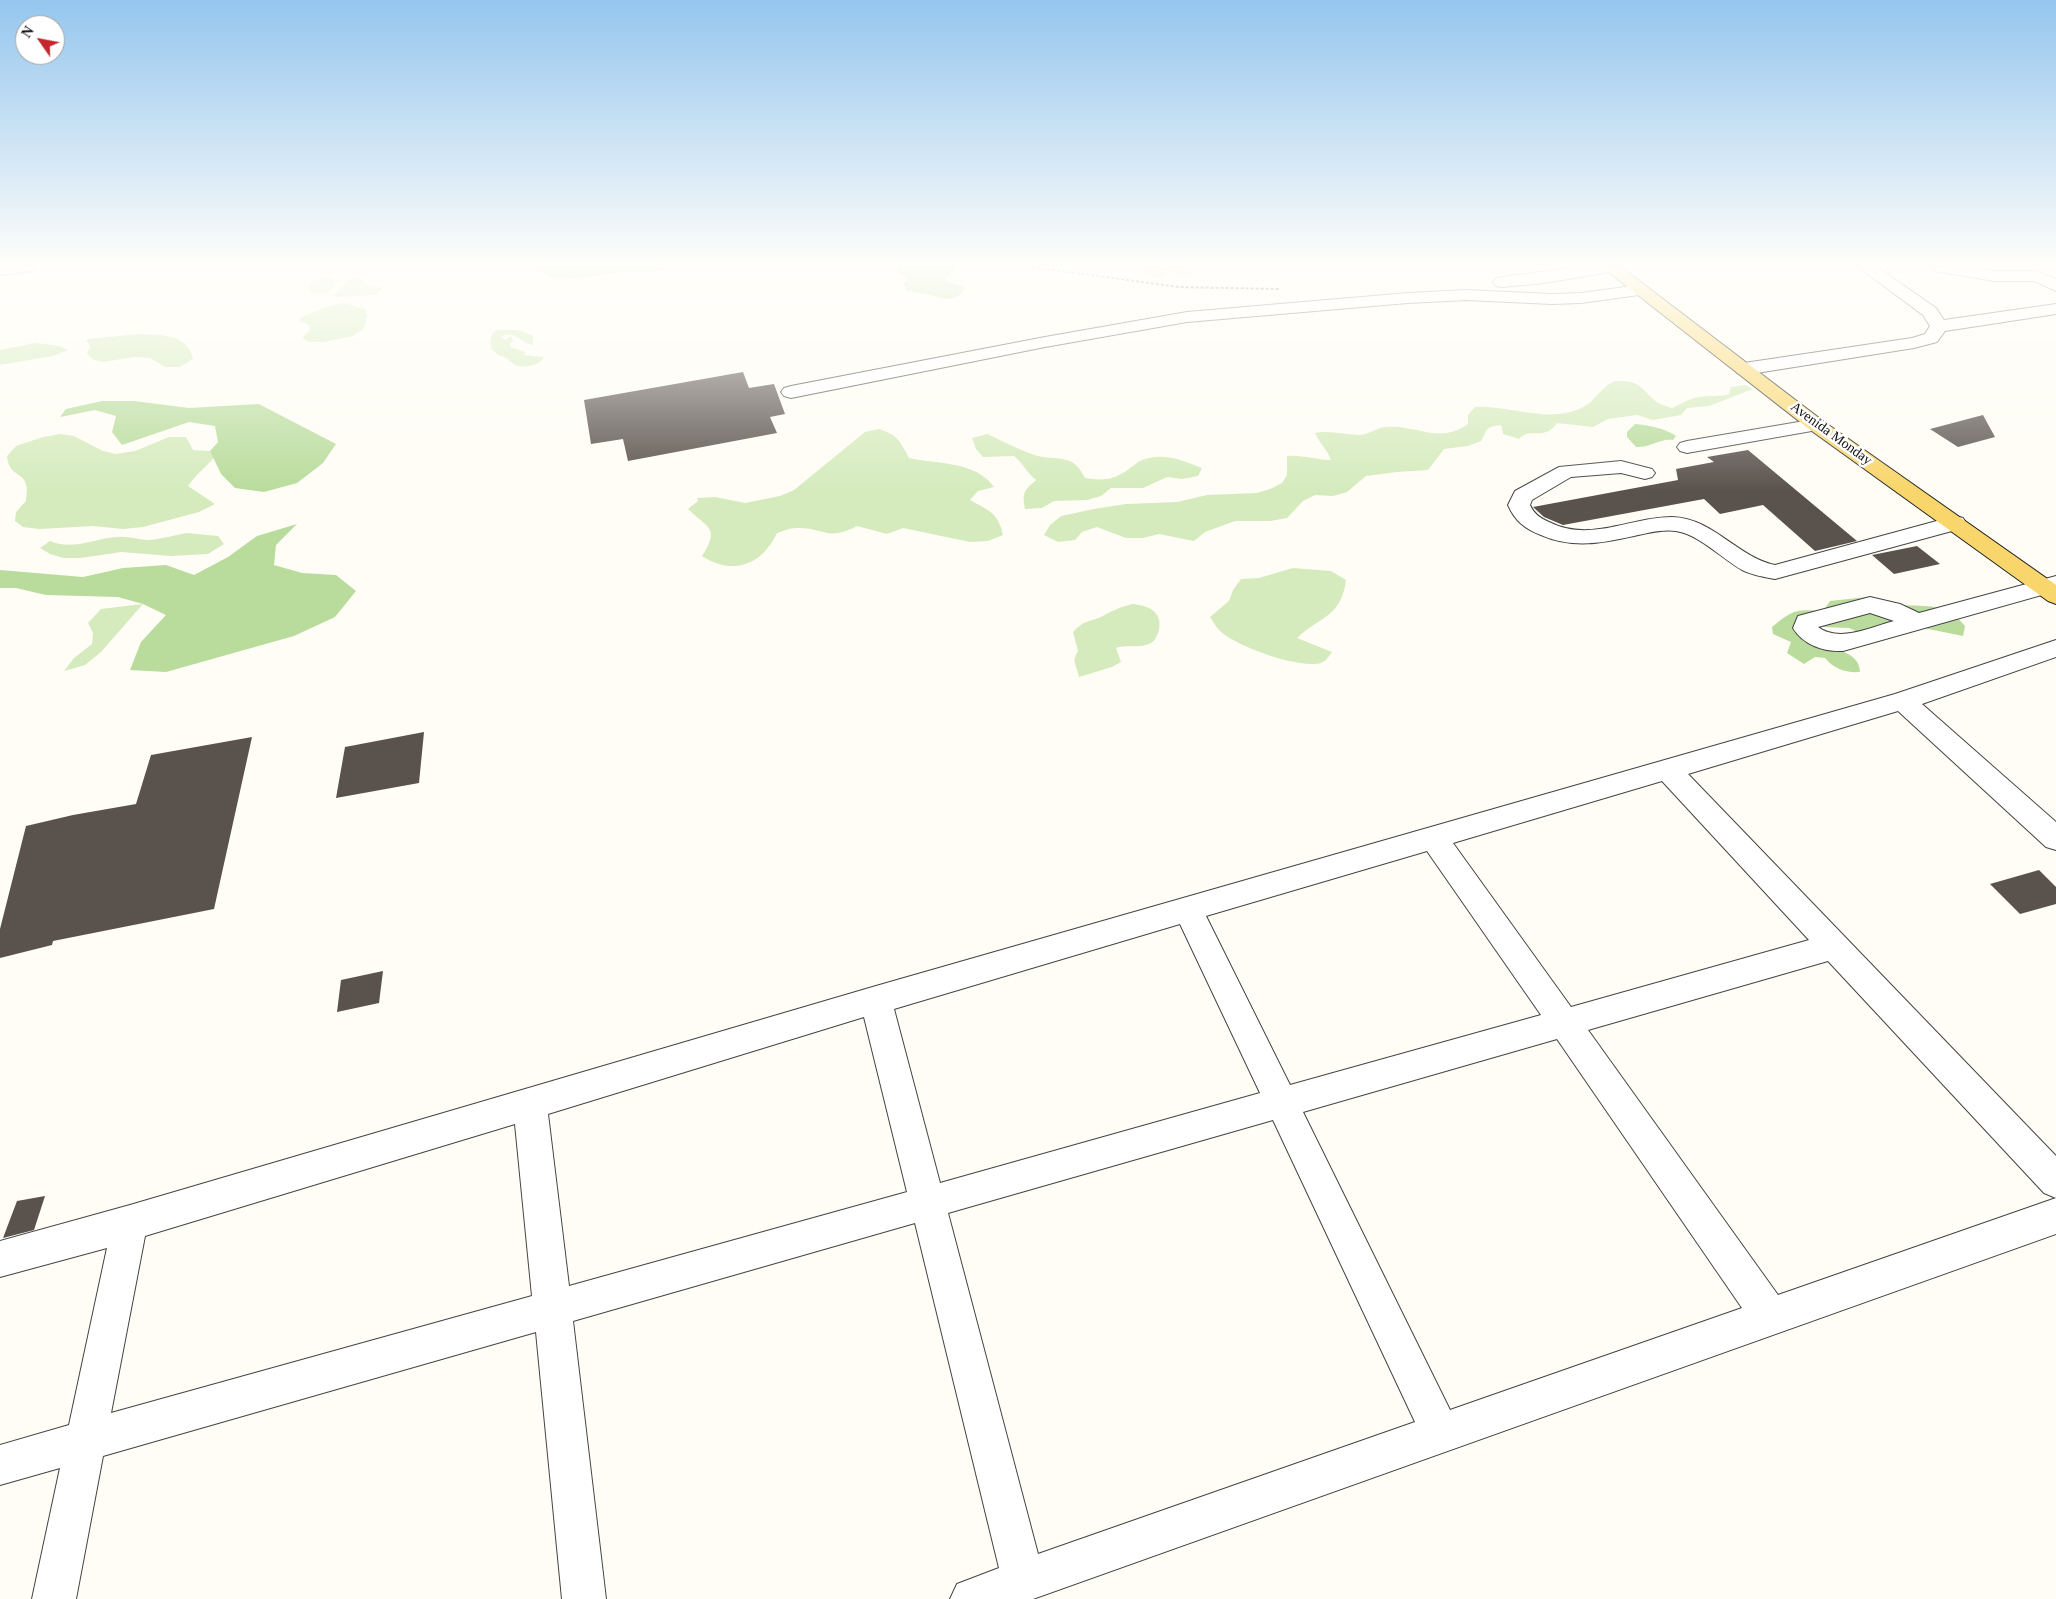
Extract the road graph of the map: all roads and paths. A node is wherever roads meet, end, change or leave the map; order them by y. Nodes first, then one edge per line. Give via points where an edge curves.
1 (1047, 342) edge
2 (1708, 342) edge
3 (1919, 342) edge
4 (1744, 369) junction
5 (791, 392) dead end
6 (1816, 425) junction
7 (1686, 447) dead end
8 (1645, 473) dead end
9 (1955, 522) junction
10 (2051, 589) edge
11 (1917, 622) dead end
12 (2056, 648) edge
13 (1903, 702) junction
14 (1668, 770) junction
15 (1434, 838) junction
16 (2056, 839) edge
17 (1188, 909) junction
18 (1835, 946) junction
19 (876, 1000) junction
20 (1564, 1023) junction
21 (530, 1103) junction
22 (1281, 1103) junction
23 (2056, 1181) edge
24 (927, 1203) junction
25 (2056, 1216) edge
26 (130, 1222) junction
27 (0, 1259) edge
28 (553, 1308) junction
29 (1771, 1317) junction
30 (1441, 1434) junction
31 (86, 1440) junction
32 (0, 1465) edge
33 (1024, 1580) junction
34 (54, 1599) edge
35 (584, 1599) edge
36 (972, 1599) edge

1 - 5 street
2 - 4 main road, Avenida Monday
3 - 4 street
4 - 6 main road, Avenida Monday
6 - 7 street
6 - 9 main road, Avenida Monday
8 - 9 street via 1621,467 1566,471 1523,496 1519,505 1523,516 1535,524 1553,534 1572,538 1597,538 1675,524 1690,528 1750,565 1775,572
9 - 10 main road, Avenida Monday
10 - 11 street
12 - 13 street
13 - 14 street
13 - 16 street
14 - 15 street
14 - 18 street
15 - 17 street
15 - 20 street
17 - 19 street
17 - 22 street
18 - 20 street
18 - 23 street
19 - 21 street
19 - 24 street
20 - 22 street
20 - 29 street
21 - 26 street
21 - 28 street
22 - 24 street
22 - 30 street
24 - 28 street
24 - 33 street
25 - 29 street
26 - 27 street
26 - 31 street
28 - 31 street
28 - 35 street
29 - 30 street
30 - 33 street
31 - 32 street
31 - 34 street
33 - 36 street

